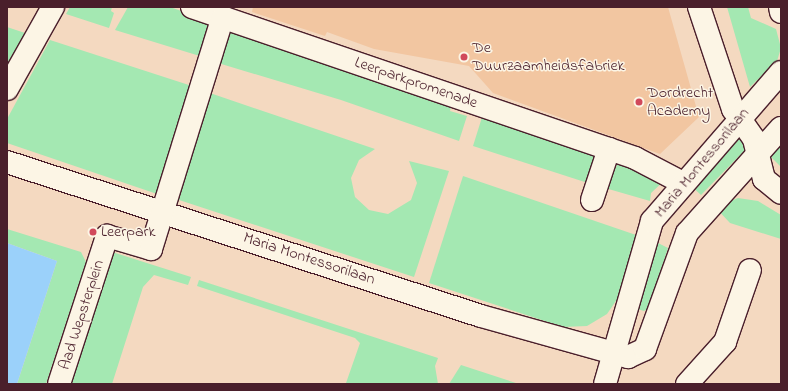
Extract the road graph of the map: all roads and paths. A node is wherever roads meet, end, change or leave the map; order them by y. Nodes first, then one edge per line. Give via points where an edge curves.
1 (54, 7) edge
2 (192, 7) edge
3 (699, 7) edge
4 (780, 7) edge
5 (781, 12) edge
6 (223, 18) junction
7 (781, 72) edge
8 (7, 89) edge
9 (738, 118) junction
10 (781, 128) edge
11 (610, 149) junction
12 (757, 151) junction
13 (7, 162) edge
14 (683, 183) junction
15 (781, 194) edge
16 (592, 200) dead end
17 (163, 212) junction
18 (652, 221) junction
19 (687, 233) junction
20 (750, 270) dead end
21 (611, 355) junction
22 (59, 384) edge
23 (605, 384) edge
24 (687, 384) edge

1 - 8 street
2 - 6 street, Leerparkpromenade
3 - 9 street
4 - 5 street
6 - 11 street, Leerparkpromenade
6 - 17 street
7 - 9 street, Maria Montessorilaan
9 - 12 street via 754,139
9 - 14 street, Maria Montessorilaan
10 - 12 street, Maria Montessorilaan
11 - 14 street, Leerparkpromenade via 658,167
11 - 16 street
12 - 15 street via 764,178
12 - 19 street, Maria Montessorilaan
13 - 17 street, Maria Montessorilaan
14 - 18 street, Maria Montessorilaan
17 - 21 street, Maria Montessorilaan
17 - 22 street, Aad Wepsterplein via 151,250 107,236
18 - 19 street
18 - 21 street, Maria Montessorilaan
19 - 21 street, Maria Montessorilaan via 645,349 628,358
20 - 24 street via 725,342
21 - 23 street

